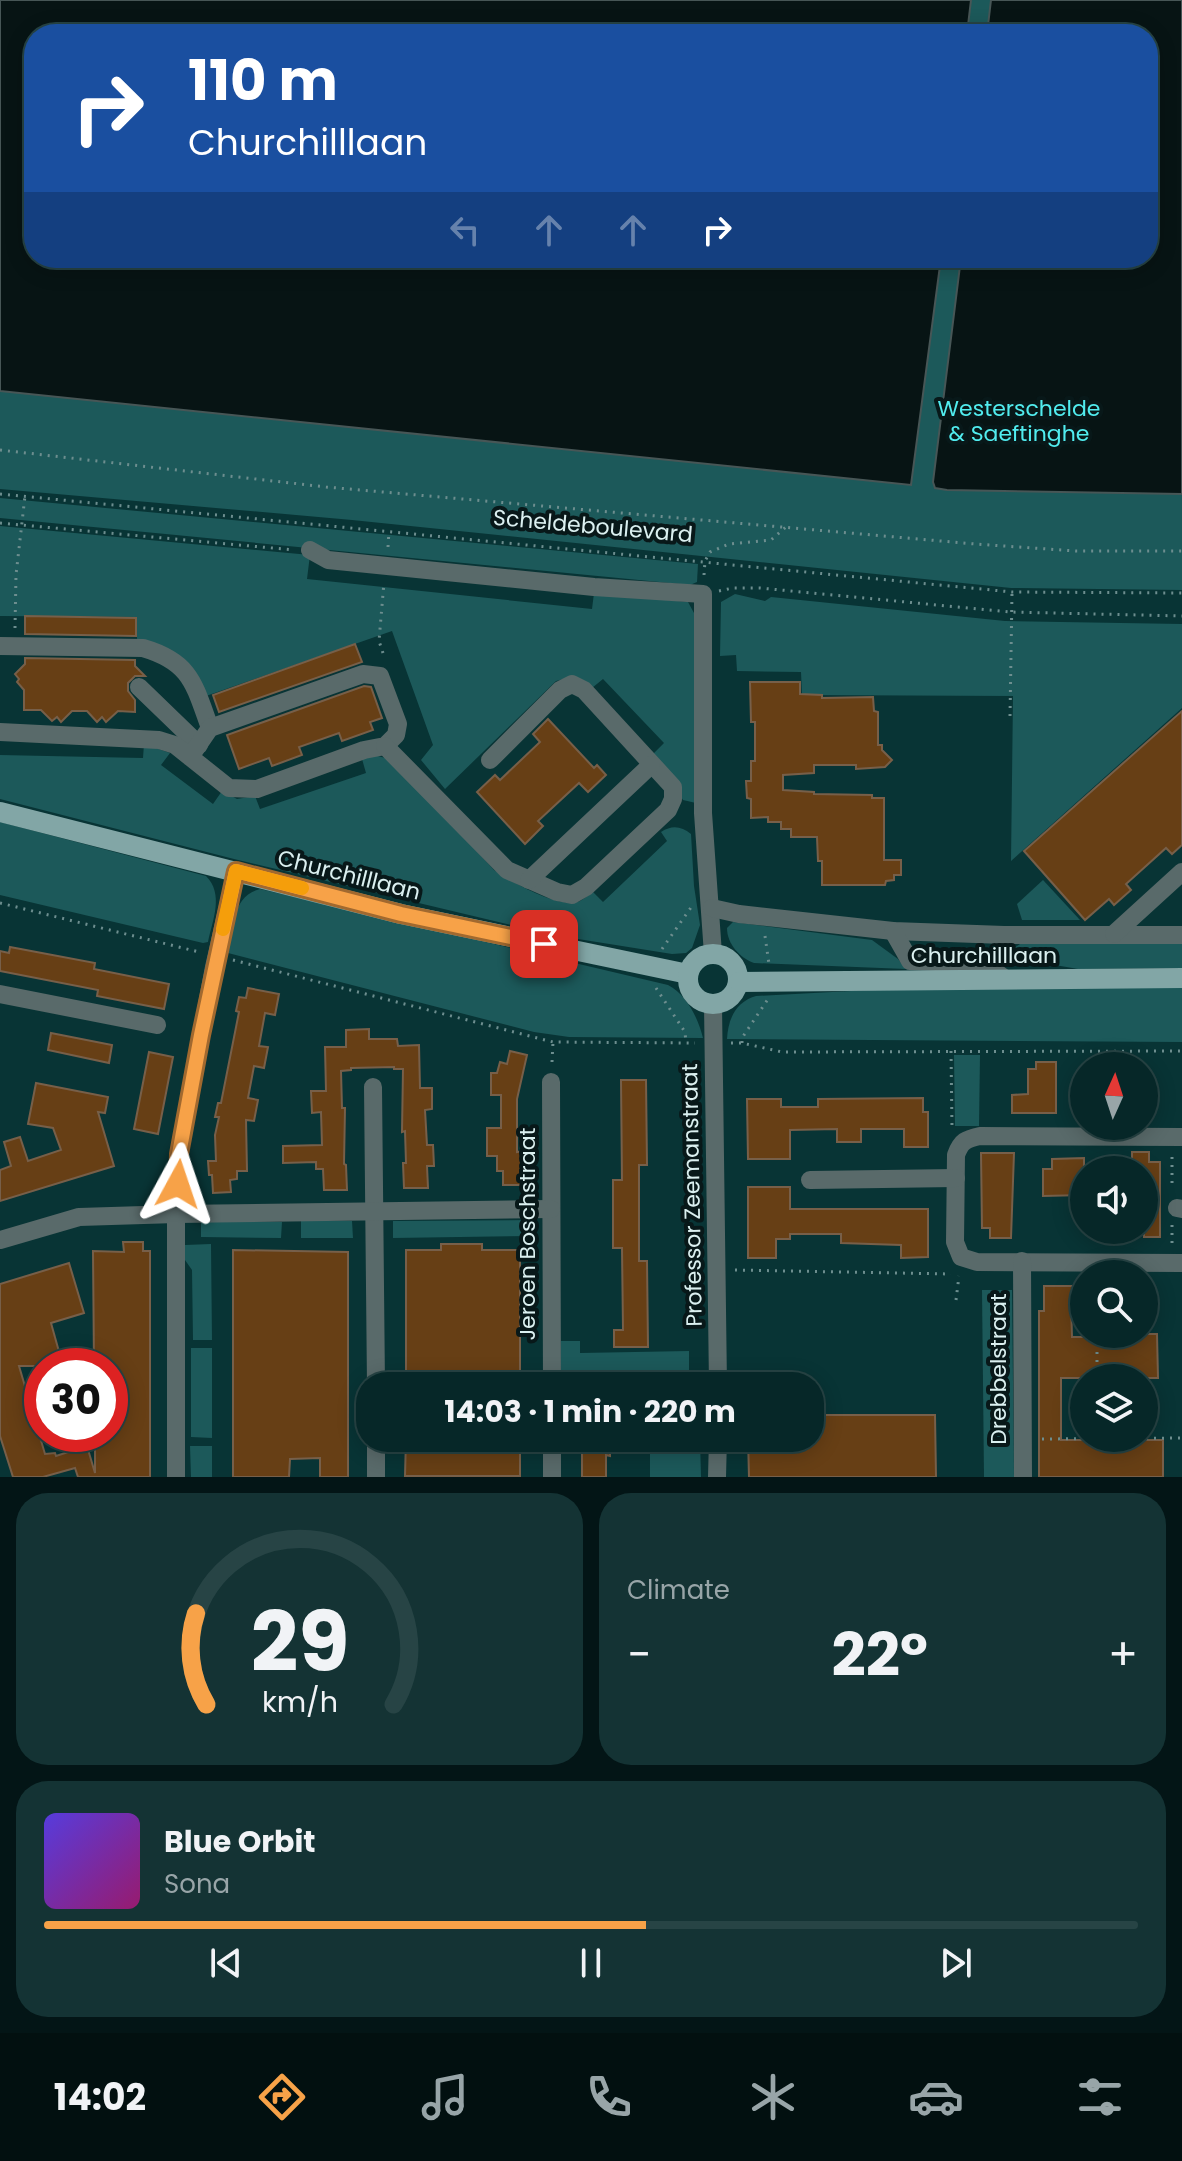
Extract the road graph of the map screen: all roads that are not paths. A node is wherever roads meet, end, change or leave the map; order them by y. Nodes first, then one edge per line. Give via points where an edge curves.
1 (310, 550) dead end
2 (7, 646) edge
3 (139, 687) dead end
4 (210, 728) junction
5 (0, 732) edge
6 (385, 746) junction
7 (195, 751) junction
8 (490, 760) dead end
9 (651, 765) junction
10 (668, 810) junction
11 (0, 812) edge
12 (703, 813) junction
13 (236, 871) junction
14 (1182, 872) edge
15 (529, 880) junction
16 (712, 908) junction
17 (893, 931) junction
18 (1114, 934) junction
19 (1182, 935) edge
20 (713, 954) junction
21 (688, 974) junction
22 (1004, 978) junction
23 (1182, 978) edge
24 (739, 982) junction
25 (0, 994) edge
26 (713, 1004) junction
27 (157, 1025) dead end
28 (551, 1082) dead end
29 (373, 1087) dead end
30 (1182, 1137) edge
31 (956, 1178) junction
32 (810, 1180) dead end
33 (551, 1209) junction
34 (375, 1211) junction
35 (176, 1214) junction
36 (0, 1240) edge
37 (1022, 1261) junction
38 (1182, 1263) edge
39 (376, 1372) edge
40 (552, 1372) edge
41 (718, 1372) edge
42 (376, 1452) edge
43 (552, 1452) edge
44 (718, 1452) edge
45 (176, 1477) edge
46 (376, 1477) edge
47 (552, 1477) edge
48 (717, 1477) edge
49 (1023, 1477) edge

1 - 12 street via 328,560 703,594
2 - 4 street via 143,648 160,653 175,661 193,683
3 - 7 street
4 - 6 street via 363,674 380,676 398,724
4 - 7 street
5 - 7 street via 141,737
6 - 7 street via 257,789 229,788
6 - 15 street via 507,870
8 - 9 street via 572,684 584,690
9 - 10 street via 673,787
9 - 15 street
10 - 12 street
10 - 15 street via 572,895
11 - 13 main road, Churchilllaan
12 - 16 street
13 - 21 main road, Churchilllaan via 401,914
13 - 35 street via 179,1154
14 - 18 street
16 - 17 street, Churchilllaan
16 - 20 street
17 - 18 street, Churchilllaan
17 - 22 street via 910,961 985,964
18 - 19 street, Churchilllaan
20 - 21 main road via 693,963
20 - 24 main road via 727,957
21 - 26 main road via 699,1000
22 - 23 main road, Churchilllaan
22 - 24 main road, Churchilllaan
24 - 26 main road via 734,994
25 - 27 street
26 - 41 street, Professor Zeemanstraat
28 - 33 street, Jeroen Boschstraat
29 - 34 street
30 - 31 street via 980,1136 960,1143
31 - 32 street
31 - 37 street via 955,1242 961,1257
33 - 34 street
33 - 40 street, Jeroen Boschstraat
34 - 35 street
34 - 39 street
35 - 36 street via 79,1217
35 - 45 street
37 - 38 street
37 - 49 street, Drebbelstraat
42 - 46 street
43 - 47 street
44 - 48 street

